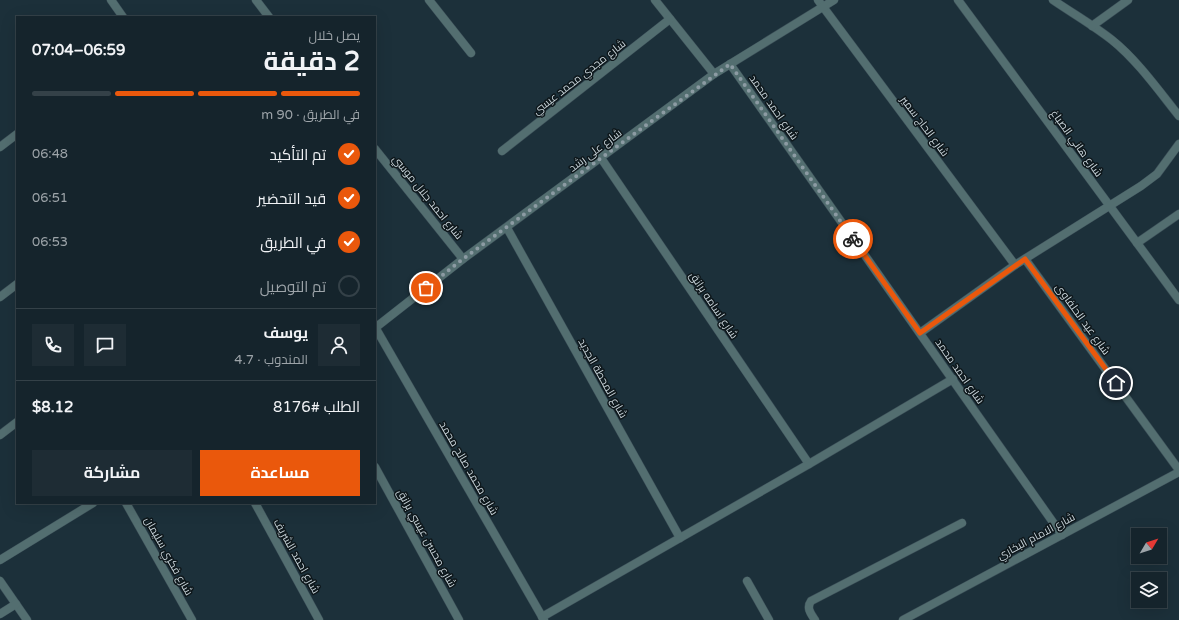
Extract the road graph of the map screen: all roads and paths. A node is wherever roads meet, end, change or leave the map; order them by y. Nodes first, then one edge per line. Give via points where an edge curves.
1 (111, 0) edge
2 (256, 0) edge
3 (429, 0) edge
4 (655, 0) edge
5 (818, 0) edge
6 (834, 0) edge
7 (958, 0) edge
8 (1053, 0) edge
9 (1128, 0) edge
10 (823, 7) junction
11 (122, 16) edge
12 (268, 16) edge
13 (670, 19) junction
14 (1092, 26) junction
15 (471, 53) dead end
16 (730, 64) junction
17 (714, 74) junction
18 (1179, 116) edge
19 (16, 135) edge
20 (1179, 144) edge
21 (0, 147) edge
22 (376, 150) edge
23 (502, 151) dead end
24 (601, 158) junction
25 (1110, 206) junction
26 (1179, 214) edge
27 (507, 228) junction
28 (1137, 244) junction
29 (463, 259) junction
30 (1025, 259) junction
31 (1015, 265) junction
32 (16, 285) edge
33 (0, 297) edge
34 (1179, 300) edge
35 (376, 326) edge
36 (376, 329) edge
37 (920, 333) junction
38 (953, 380) junction
39 (16, 423) edge
40 (0, 434) edge
41 (810, 464) junction
42 (376, 469) edge
43 (1179, 471) edge
44 (91, 504) edge
45 (127, 504) edge
46 (256, 504) edge
47 (962, 522) dead end
48 (1062, 535) junction
49 (680, 538) junction
50 (0, 560) edge
51 (0, 581) edge
52 (747, 581) dead end
53 (16, 604) junction
54 (0, 614) edge
55 (543, 618) edge
56 (27, 620) edge
57 (192, 620) edge
58 (319, 620) edge
59 (459, 620) edge
60 (769, 620) edge
61 (815, 620) edge
62 (904, 620) edge

1 - 11 street
2 - 12 street
3 - 15 street
4 - 13 street
5 - 10 street, شارع الحاج سمير
6 - 10 street, شارع على رشد
7 - 25 street, شارع هاني الصباغ
8 - 14 street
9 - 14 street
10 - 16 street, شارع على رشد
10 - 31 street, شارع الحاج سمير
13 - 17 street
13 - 23 street, شارع مجدي محمد عيسي
14 - 18 street via 1130,57
16 - 17 street, شارع على رشد
16 - 37 street, شارع احمد محمد
17 - 24 street, شارع على رشد
19 - 21 street
20 - 25 street via 1157,174
22 - 29 street, شارع احمد جلال موسي
24 - 27 street, شارع على رشد
24 - 41 street, شارع اسامه برانق
25 - 28 street, شارع هاني الصباغ
25 - 30 street
26 - 28 street
27 - 29 street, شارع على رشد
27 - 49 street, شارع المحطة الجديد
28 - 34 street, شارع هاني الصباغ
29 - 35 street, شارع على رشد
30 - 31 street
30 - 43 street, شارع عيد الحلفاوى
31 - 37 street
32 - 33 street
36 - 55 street, شارع محمد صالح محمد
37 - 38 street, شارع احمد محمد
38 - 41 street
38 - 48 street, شارع احمد محمد
39 - 40 street
41 - 49 street
42 - 59 street, شارع محسن عيسي برانق
43 - 48 street, شارع الامام البخاري
44 - 50 street
45 - 57 street, شارع فكري سليمان
46 - 58 street, شارع احمد الشريف
47 - 61 street via 811,601 808,608
48 - 62 street, شارع الامام البخاري
49 - 55 street
51 - 53 street
52 - 60 street
53 - 54 street
53 - 56 street

